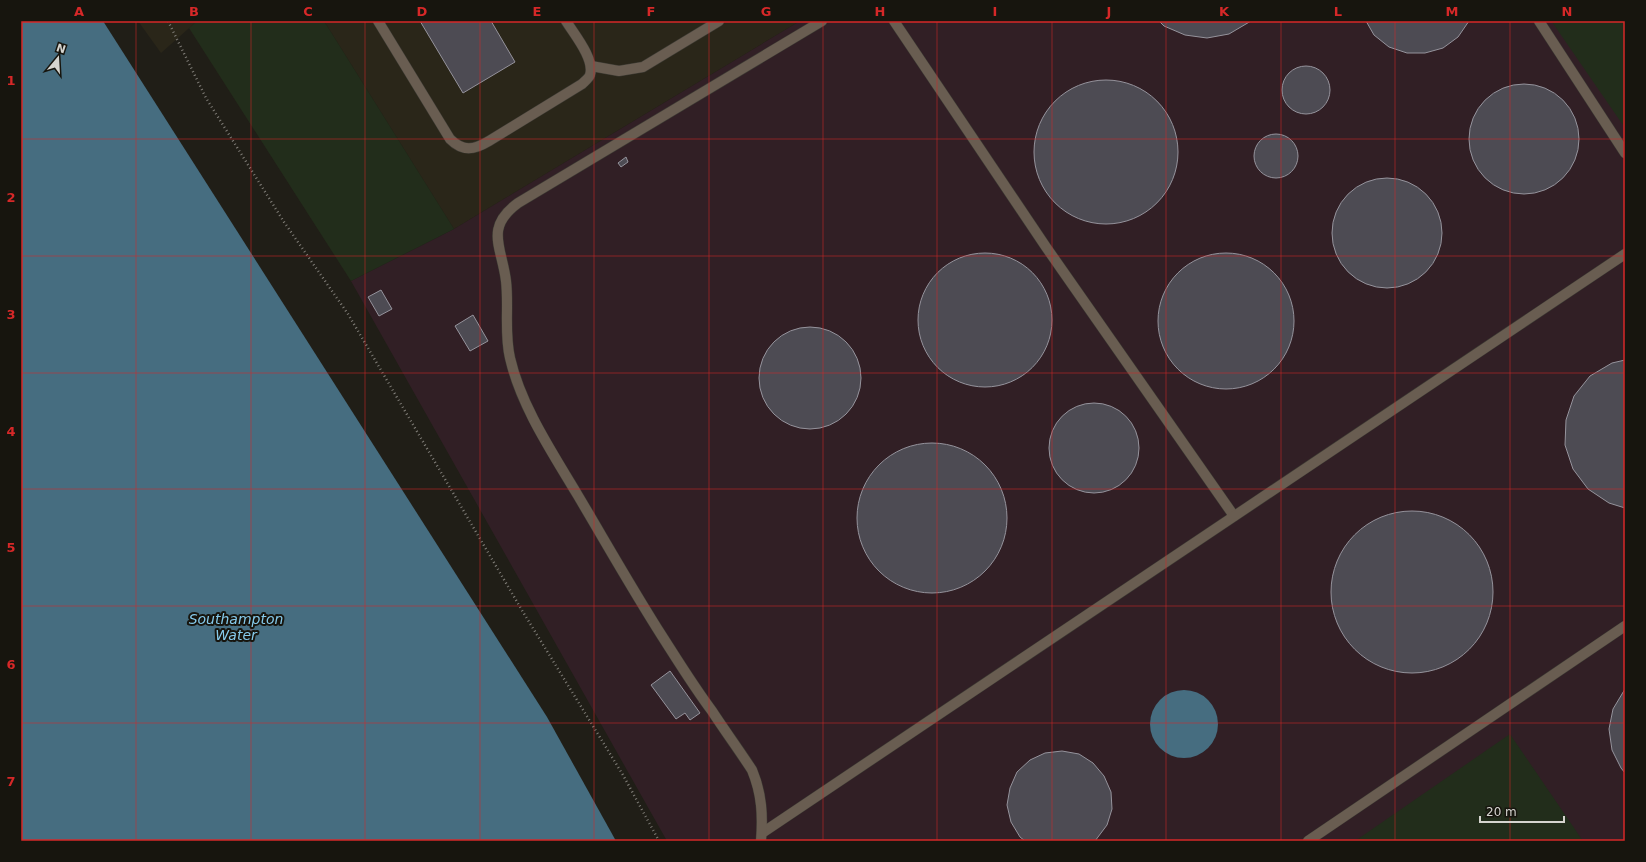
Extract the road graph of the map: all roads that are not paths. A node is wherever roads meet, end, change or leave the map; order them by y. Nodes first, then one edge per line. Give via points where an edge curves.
1 (378, 21) edge
2 (566, 21) edge
3 (719, 21) edge
4 (822, 21) edge
5 (894, 21) edge
6 (1539, 21) edge
7 (592, 66) junction
8 (1625, 153) edge
9 (1625, 254) edge
10 (1234, 516) junction
11 (1625, 626) edge
12 (761, 837) edge
13 (1308, 841) edge

1 - 7 street via 450,139 468,149 489,142 582,84 590,76
2 - 7 street
3 - 7 street via 643,67 619,71
4 - 12 street via 518,203 501,219 497,239 504,263 510,358 514,374 534,420 661,634 752,770 760,794 763,823
5 - 10 street via 1046,247
6 - 8 street
9 - 10 street
10 - 12 street
11 - 13 street

